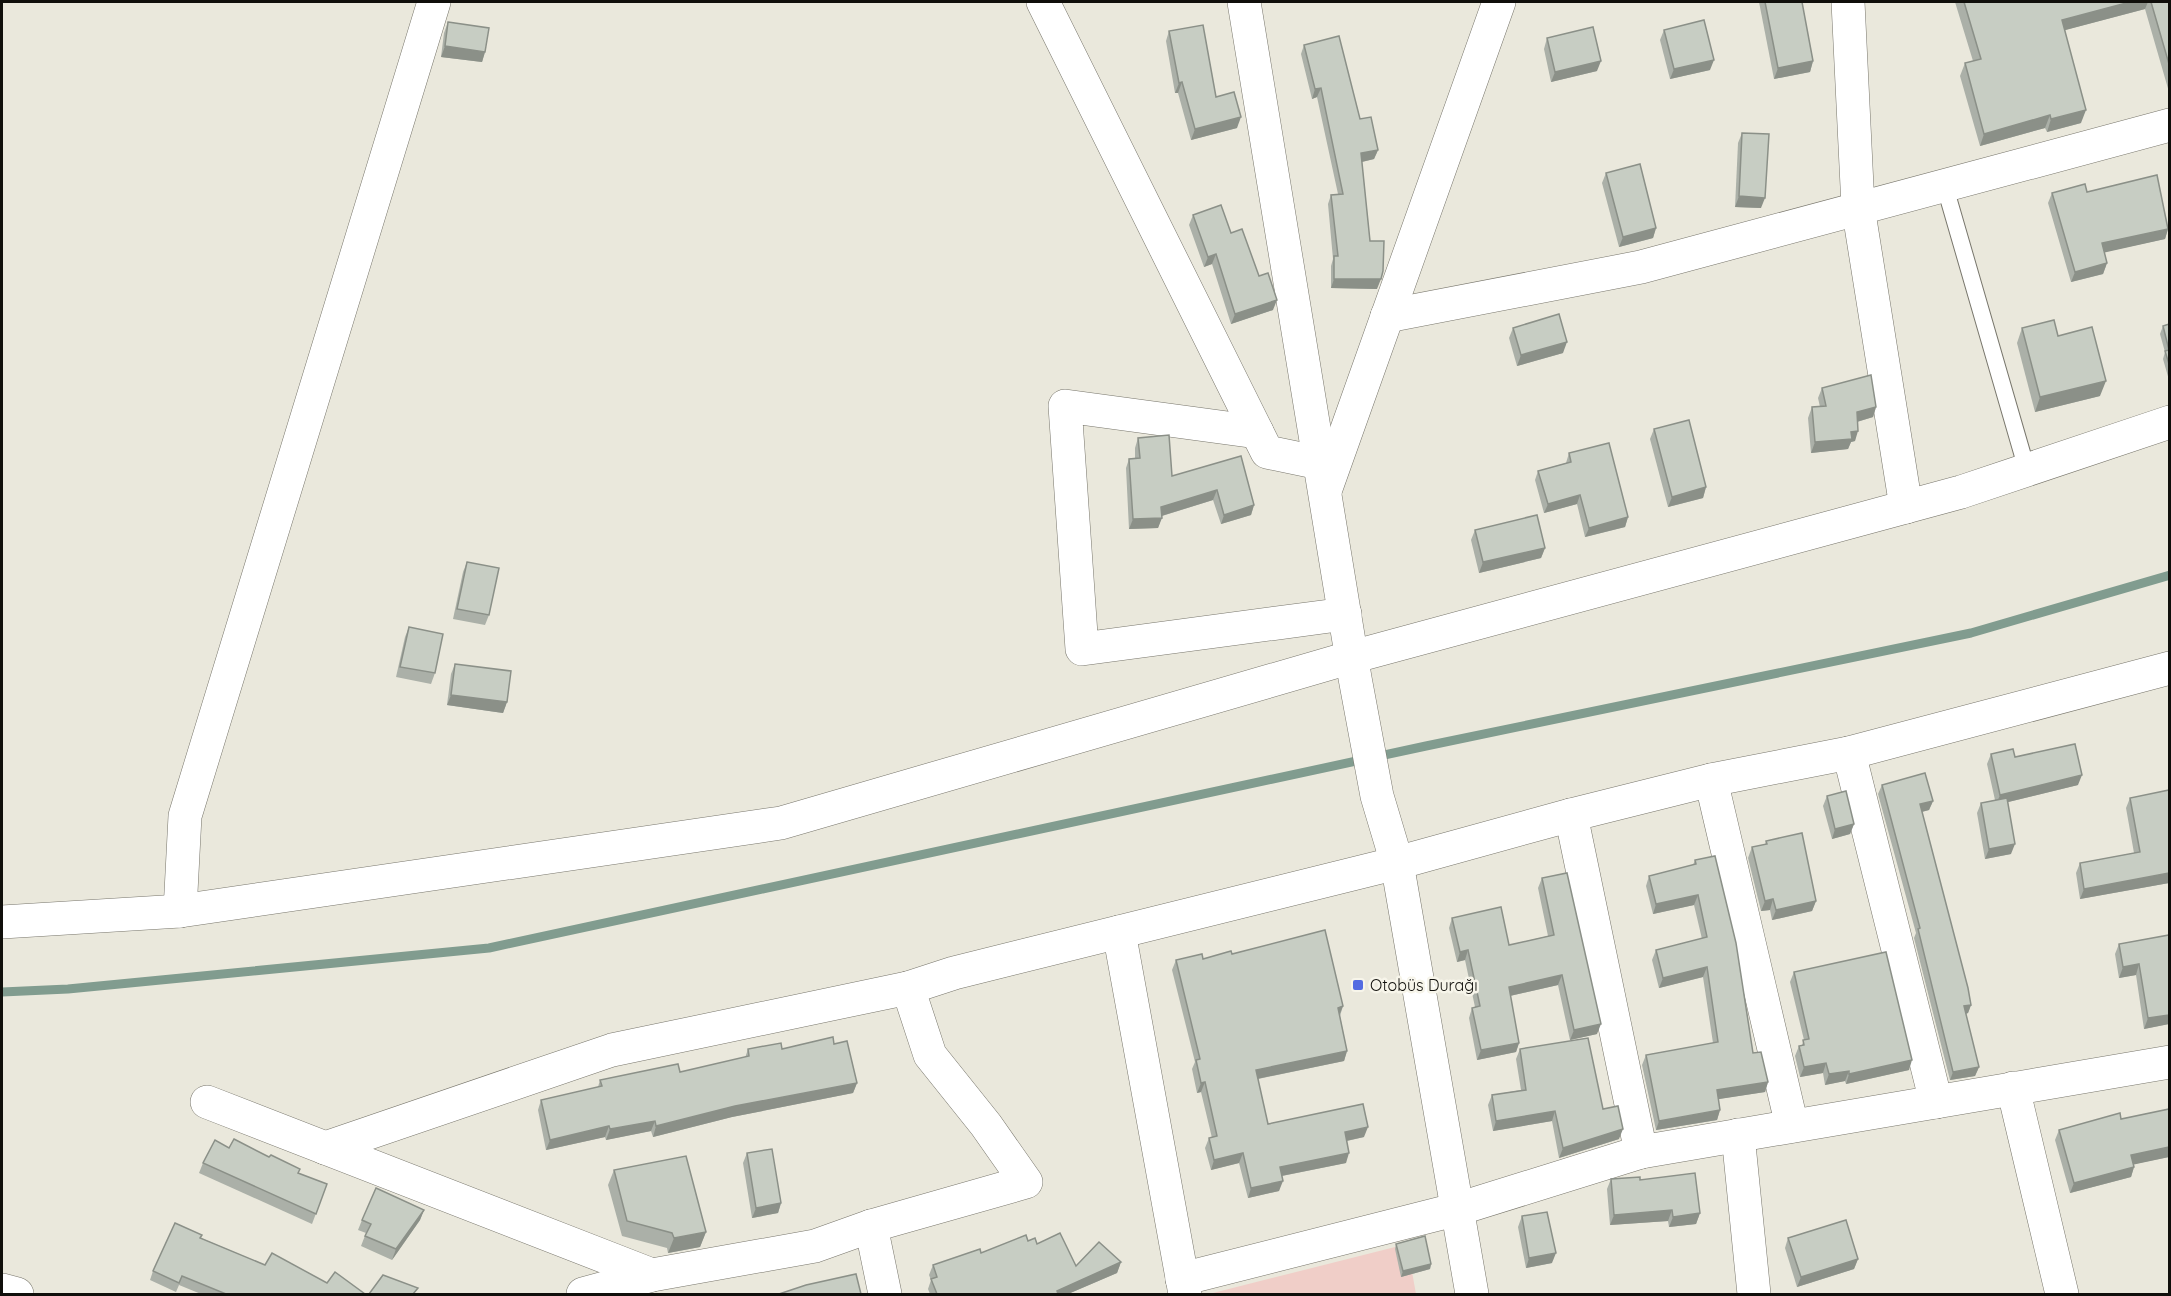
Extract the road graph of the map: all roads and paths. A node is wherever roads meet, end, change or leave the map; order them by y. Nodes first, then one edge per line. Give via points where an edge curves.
1 (434, 2) edge
2 (1043, 2) edge
3 (1244, 2) edge
4 (1499, 2) edge
5 (1848, 2) edge
6 (2169, 125) edge
7 (1945, 187) junction
8 (1858, 207) junction
9 (1387, 316) junction
10 (2169, 422) edge
11 (1257, 432) junction
12 (2027, 470) junction
13 (1322, 477) junction
14 (1906, 507) junction
15 (1345, 614) junction
16 (1353, 667) junction
17 (2169, 668) edge
18 (1849, 753) junction
19 (1711, 780) junction
20 (1571, 815) junction
21 (1397, 863) junction
22 (180, 911) junction
23 (2, 922) edge
24 (1119, 932) junction
25 (908, 988) junction
26 (2169, 1062) edge
27 (2013, 1088) junction
28 (207, 1102) dead end
29 (1936, 1102) junction
30 (1792, 1126) junction
31 (1738, 1135) junction
32 (325, 1148) junction
33 (1641, 1152) junction
34 (1458, 1209) junction
35 (871, 1226) junction
36 (652, 1275) junction
37 (1184, 1287) edge
38 (2, 1290) edge
39 (17, 1294) edge
40 (583, 1294) edge
41 (885, 1294) edge
42 (1473, 1294) edge
43 (1754, 1294) edge
44 (2062, 1294) edge

1 - 22 street via 184,816
2 - 11 street
3 - 13 street
4 - 9 street
5 - 8 street
6 - 7 street
7 - 8 street
7 - 12 lane
8 - 9 street via 1641,267
8 - 14 street
9 - 13 street
10 - 12 street
11 - 13 street via 1267,452
11 - 15 street via 1065,406 1082,648
12 - 14 street
13 - 15 street
14 - 16 street
15 - 16 street
16 - 21 street via 1377,796
16 - 22 street via 781,823
17 - 18 street
18 - 19 street
18 - 29 street
19 - 20 street
19 - 30 street
20 - 21 street
20 - 33 street
21 - 24 street
21 - 34 street
22 - 23 street
24 - 25 street
24 - 37 street
25 - 32 street via 612,1050
25 - 35 street via 930,1055 1026,1182
26 - 27 street
27 - 29 street
27 - 44 street
28 - 32 street
29 - 30 street
30 - 31 street
31 - 33 street
31 - 43 street
32 - 36 street
33 - 34 street
34 - 37 street
34 - 42 street
35 - 36 street via 815,1246
35 - 41 street
36 - 40 street
38 - 39 street

